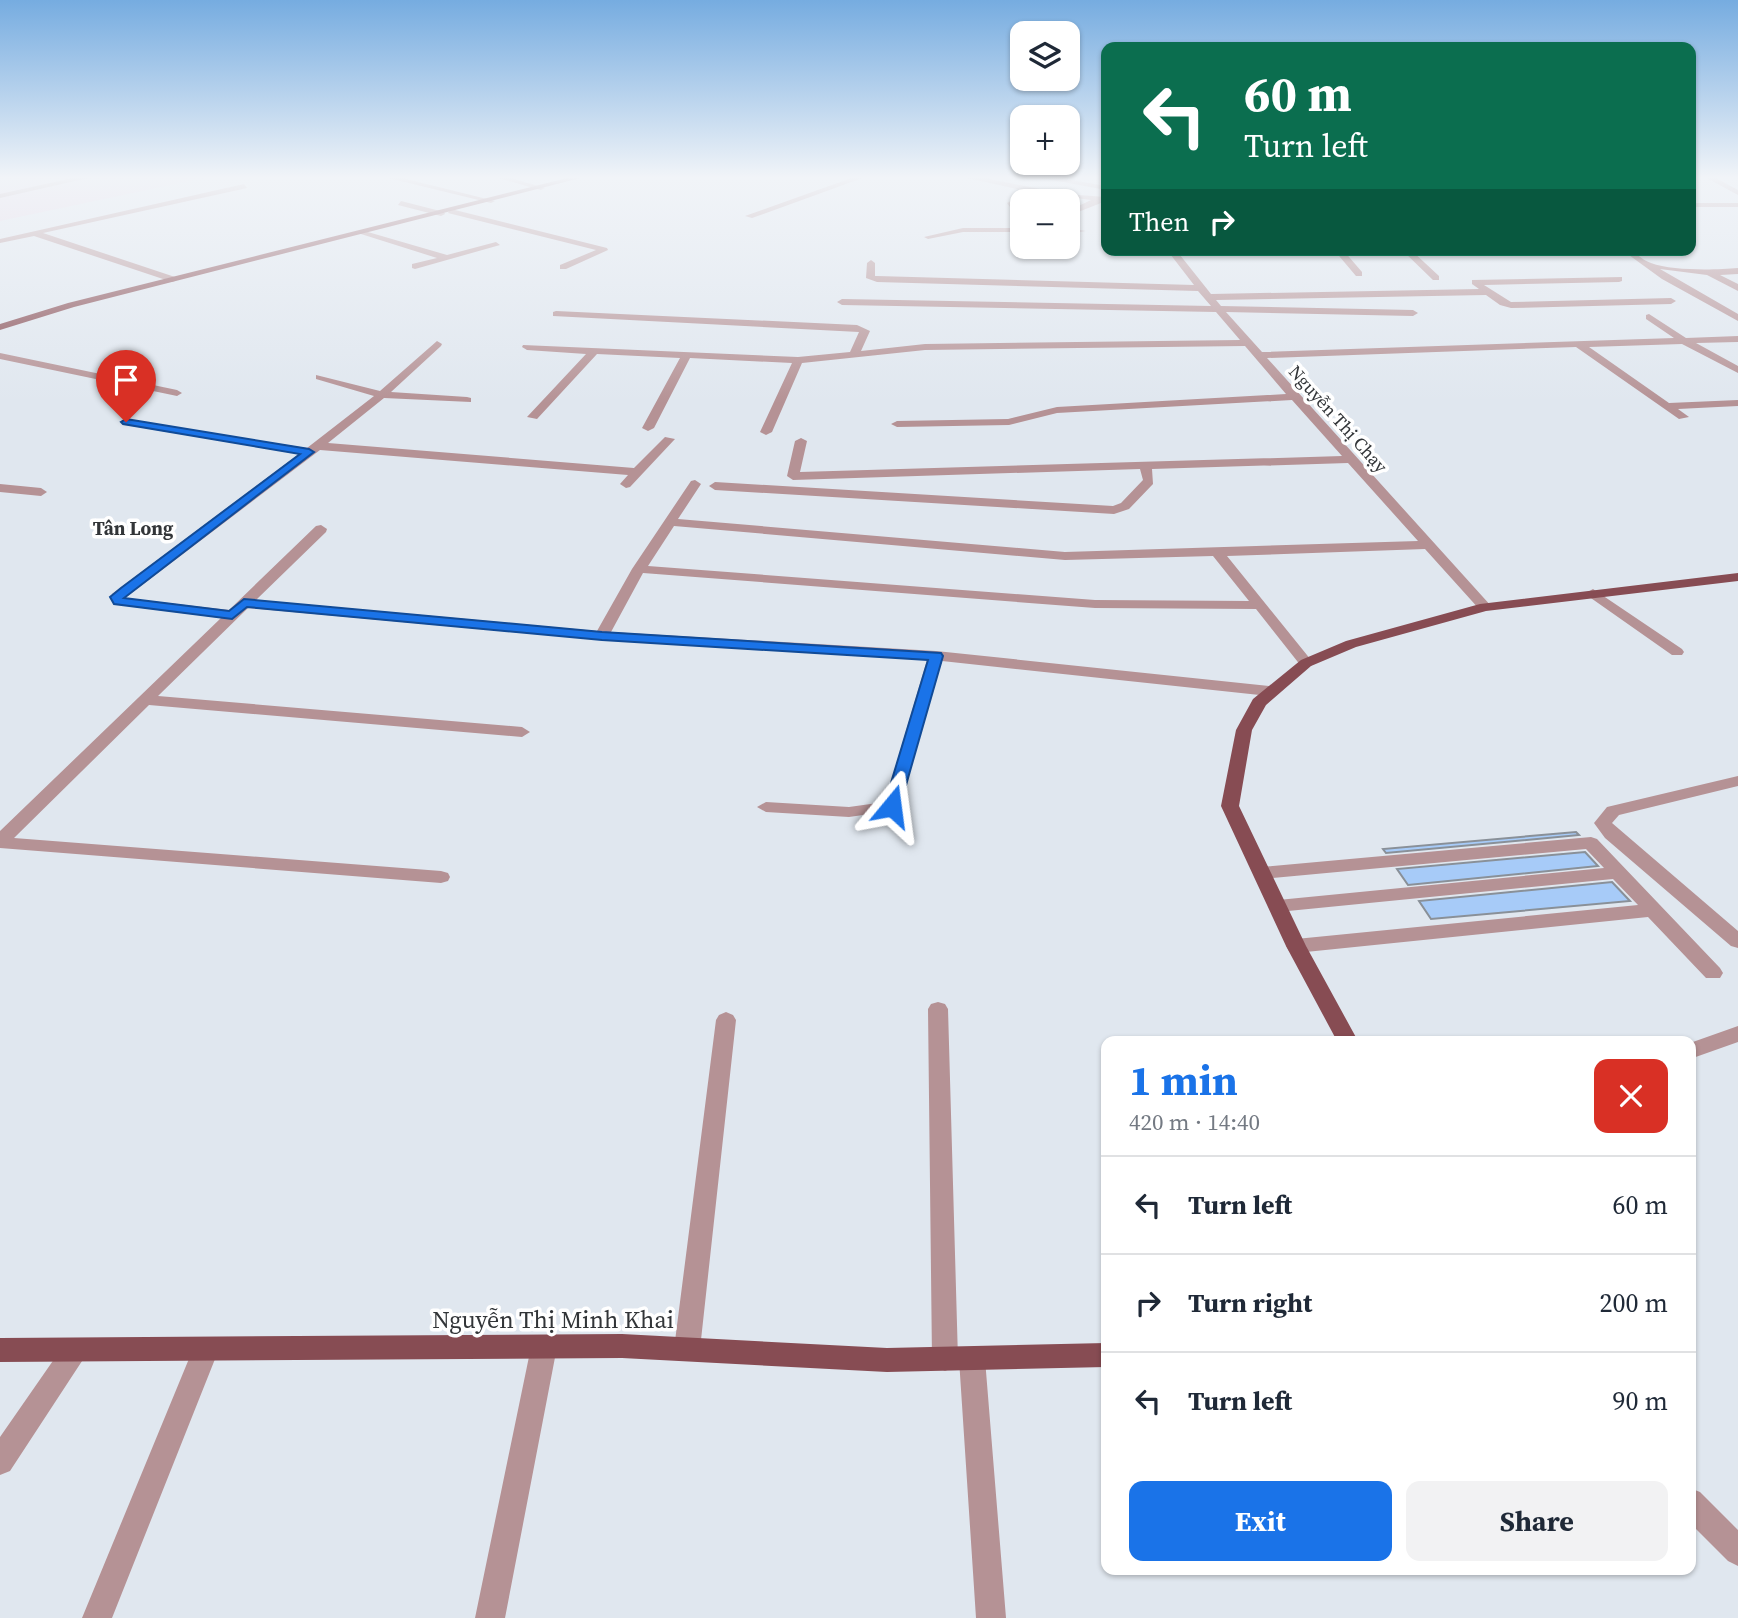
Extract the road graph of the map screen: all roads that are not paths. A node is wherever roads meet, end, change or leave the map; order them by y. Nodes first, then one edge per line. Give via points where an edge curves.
1 (90, 252) edge
2 (284, 252) edge
3 (426, 252) edge
4 (471, 252) edge
5 (600, 252) edge
6 (1176, 256) edge
7 (1343, 256) edge
8 (1412, 256) edge
9 (1635, 256) edge
10 (447, 258) junction
11 (871, 263) dead end
12 (1648, 264) junction
13 (415, 266) dead end
14 (563, 267) dead end
15 (1738, 271) edge
16 (1656, 272) junction
17 (1709, 273) junction
18 (1359, 274) dead end
19 (1436, 278) dead end
20 (172, 279) junction
21 (1738, 288) edge
22 (1203, 292) junction
23 (1489, 292) junction
24 (1671, 301) dead end
25 (842, 302) dead end
26 (1220, 311) junction
27 (1413, 313) dead end
28 (556, 314) dead end
29 (1649, 317) dead end
30 (1738, 318) edge
31 (0, 327) edge
32 (1738, 339) edge
33 (1686, 342) junction
34 (1247, 343) junction
35 (437, 344) dead end
36 (1579, 345) junction
37 (527, 347) dead end
38 (594, 351) junction
39 (855, 352) junction
40 (687, 355) junction
41 (1262, 355) junction
42 (0, 356) edge
43 (798, 360) junction
44 (1738, 370) edge
45 (320, 377) dead end
46 (177, 393) dead end
47 (382, 395) junction
48 (1295, 397) junction
49 (467, 400) dead end
50 (1738, 403) edge
51 (1667, 405) junction
52 (533, 417) dead end
53 (1683, 417) dead end
54 (126, 422) dead end
55 (897, 424) dead end
56 (648, 428) dead end
57 (766, 432) dead end
58 (669, 439) dead end
59 (801, 441) dead end
60 (313, 449) junction
61 (1350, 459) junction
62 (1145, 466) junction
63 (637, 472) junction
64 (793, 476) junction
65 (626, 484) dead end
66 (695, 484) dead end
67 (715, 486) dead end
68 (0, 488) edge
69 (787, 489) junction
70 (41, 492) dead end
71 (669, 522) junction
72 (321, 529) dead end
73 (1426, 545) junction
74 (1217, 552) junction
75 (639, 569) junction
76 (1738, 577) edge
77 (1593, 593) junction
78 (1260, 605) junction
79 (1485, 607) junction
80 (238, 609) junction
81 (602, 636) junction
82 (1677, 652) dead end
83 (936, 656) junction
84 (1306, 663) junction
85 (1269, 691) junction
86 (144, 700) junction
87 (522, 732) dead end
88 (1738, 781) edge
89 (766, 807) dead end
90 (0, 841) edge
91 (1262, 873) junction
92 (1618, 873) junction
93 (441, 877) dead end
94 (1278, 906) junction
95 (1653, 910) junction
96 (1736, 937) edge
97 (1296, 946) junction
98 (1713, 973) dead end
99 (938, 1009) dead end
100 (726, 1020) dead end
101 (1738, 1034) edge
102 (1344, 1036) edge
103 (1696, 1049) edge
104 (544, 1347) junction
105 (205, 1349) junction
106 (687, 1349) junction
107 (0, 1350) edge
108 (75, 1350) junction
109 (1101, 1355) edge
110 (958, 1359) junction
111 (0, 1461) edge
112 (1696, 1508) edge
113 (1738, 1551) edge
114 (97, 1618) edge
115 (490, 1618) edge
116 (991, 1618) edge

1 - 20 street
2 - 20 main road
3 - 10 street
4 - 10 street
5 - 14 street
6 - 22 street, Nguyễn Thị Chạy
7 - 18 street
8 - 19 street
9 - 12 street
10 - 13 street
11 - 22 street via 870,278 877,279
12 - 16 street
12 - 17 street
15 - 17 street
16 - 23 street via 1475,282
16 - 30 street
17 - 21 street
20 - 31 main road
22 - 23 street
22 - 26 street, Nguyễn Thị Chạy
23 - 24 street via 1511,305
25 - 26 street
26 - 27 street
26 - 34 street, Nguyễn Thị Chạy
28 - 39 street via 857,328 865,331
29 - 33 street
32 - 33 street
33 - 36 street
33 - 44 street
34 - 39 street via 972,342
34 - 41 street, Nguyễn Thị Chạy
35 - 47 street
36 - 41 street
36 - 51 street
37 - 38 street
38 - 40 street
38 - 52 street
39 - 43 street
40 - 43 street
40 - 56 street
41 - 48 street, Nguyễn Thị Chạy
42 - 46 street
43 - 57 street
45 - 47 street
47 - 49 street
47 - 60 street
48 - 55 street via 1057,410 1009,422
48 - 61 street, Nguyễn Thị Chạy
50 - 51 street
51 - 53 street
54 - 60 street
58 - 63 street
59 - 64 street
60 - 63 street
60 - 80 street via 117,597 119,601
61 - 62 street
61 - 73 street, Nguyễn Thị Chạy
62 - 64 street
62 - 69 street via 1149,481 1125,506 1114,510
63 - 65 street
64 - 69 street
66 - 71 street
67 - 69 street
68 - 70 street
71 - 74 street via 1065,556
71 - 75 street
72 - 80 street
73 - 74 street
73 - 79 street, Nguyễn Thị Chạy
74 - 78 street
75 - 78 street via 1095,604
75 - 81 street
76 - 77 main road
77 - 79 main road
77 - 82 street
78 - 84 street
79 - 84 main road via 1351,644
80 - 81 street
80 - 86 street
81 - 83 street
83 - 85 street
83 - 89 street via 892,806 849,813
84 - 85 main road
85 - 91 main road via 1244,730 1230,806
86 - 87 street
86 - 90 street
88 - 96 street via 1613,811 1603,823 1630,851
90 - 93 street
91 - 92 street via 1591,843
91 - 94 main road
92 - 94 street
92 - 95 street
94 - 97 main road
95 - 97 street
95 - 98 street
97 - 102 main road
99 - 110 street
100 - 106 street
101 - 103 street
104 - 105 main road, Nguyễn Thị Minh Khai
104 - 106 main road, Nguyễn Thị Minh Khai
104 - 115 street
105 - 108 main road, Nguyễn Thị Minh Khai
105 - 114 street
106 - 110 main road, Nguyễn Thị Minh Khai via 887,1360
107 - 108 main road, Nguyễn Thị Minh Khai
108 - 111 street
109 - 110 main road, Nguyễn Thị Minh Khai
110 - 116 street
112 - 113 street

